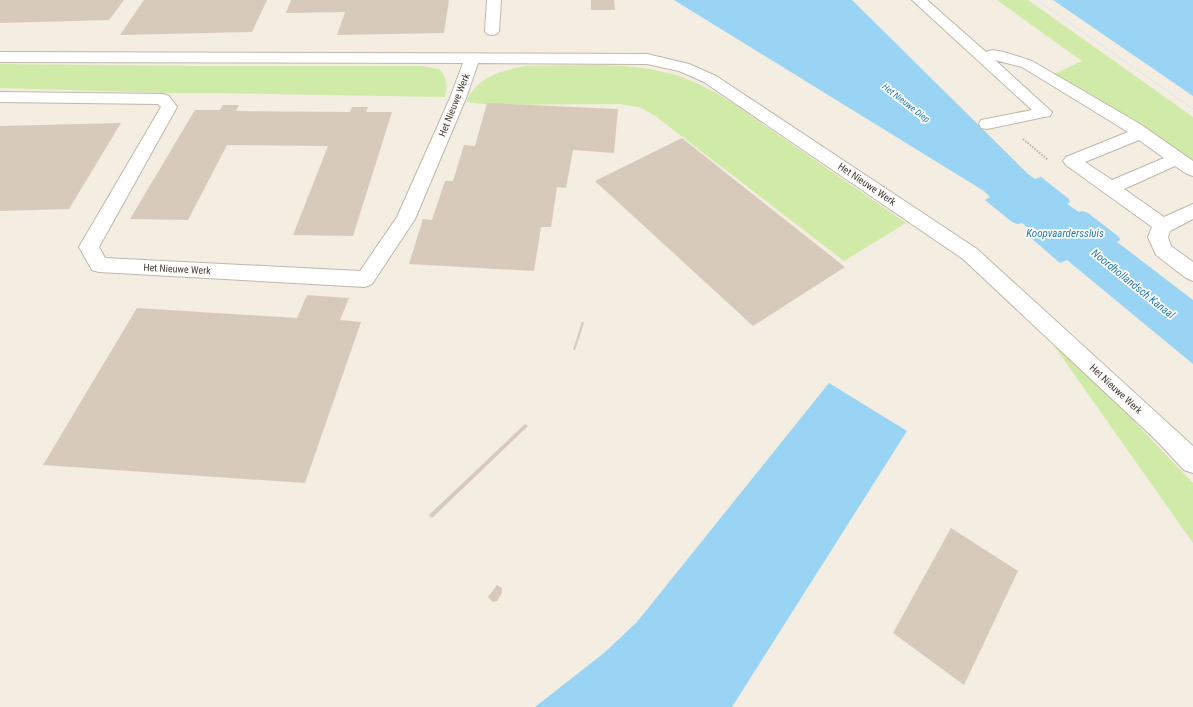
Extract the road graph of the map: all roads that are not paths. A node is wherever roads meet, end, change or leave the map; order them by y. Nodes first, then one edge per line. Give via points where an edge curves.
1 (494, 0) edge
2 (919, 0) edge
3 (492, 31) dead end
4 (983, 57) junction
5 (0, 58) edge
6 (472, 59) junction
7 (0, 97) edge
8 (987, 124) dead end
9 (1138, 131) junction
10 (1178, 158) junction
11 (1193, 170) edge
12 (1111, 188) junction
13 (1193, 211) edge
14 (1163, 226) junction
15 (1193, 273) edge
16 (1193, 462) edge

1 - 3 street
2 - 4 street
4 - 8 street via 1044,112
4 - 9 street via 992,55 1027,64
5 - 6 street, Het Nieuwe Werk
6 - 7 street, Het Nieuwe Werk via 458,98 406,218 365,279 99,265 89,247 169,107 163,99
6 - 16 street, Het Nieuwe Werk via 647,60 684,67 710,79 970,254
9 - 10 street
9 - 12 street via 1072,161
10 - 11 street
10 - 12 street
12 - 14 street
13 - 14 street
14 - 15 street via 1158,237 1163,250

